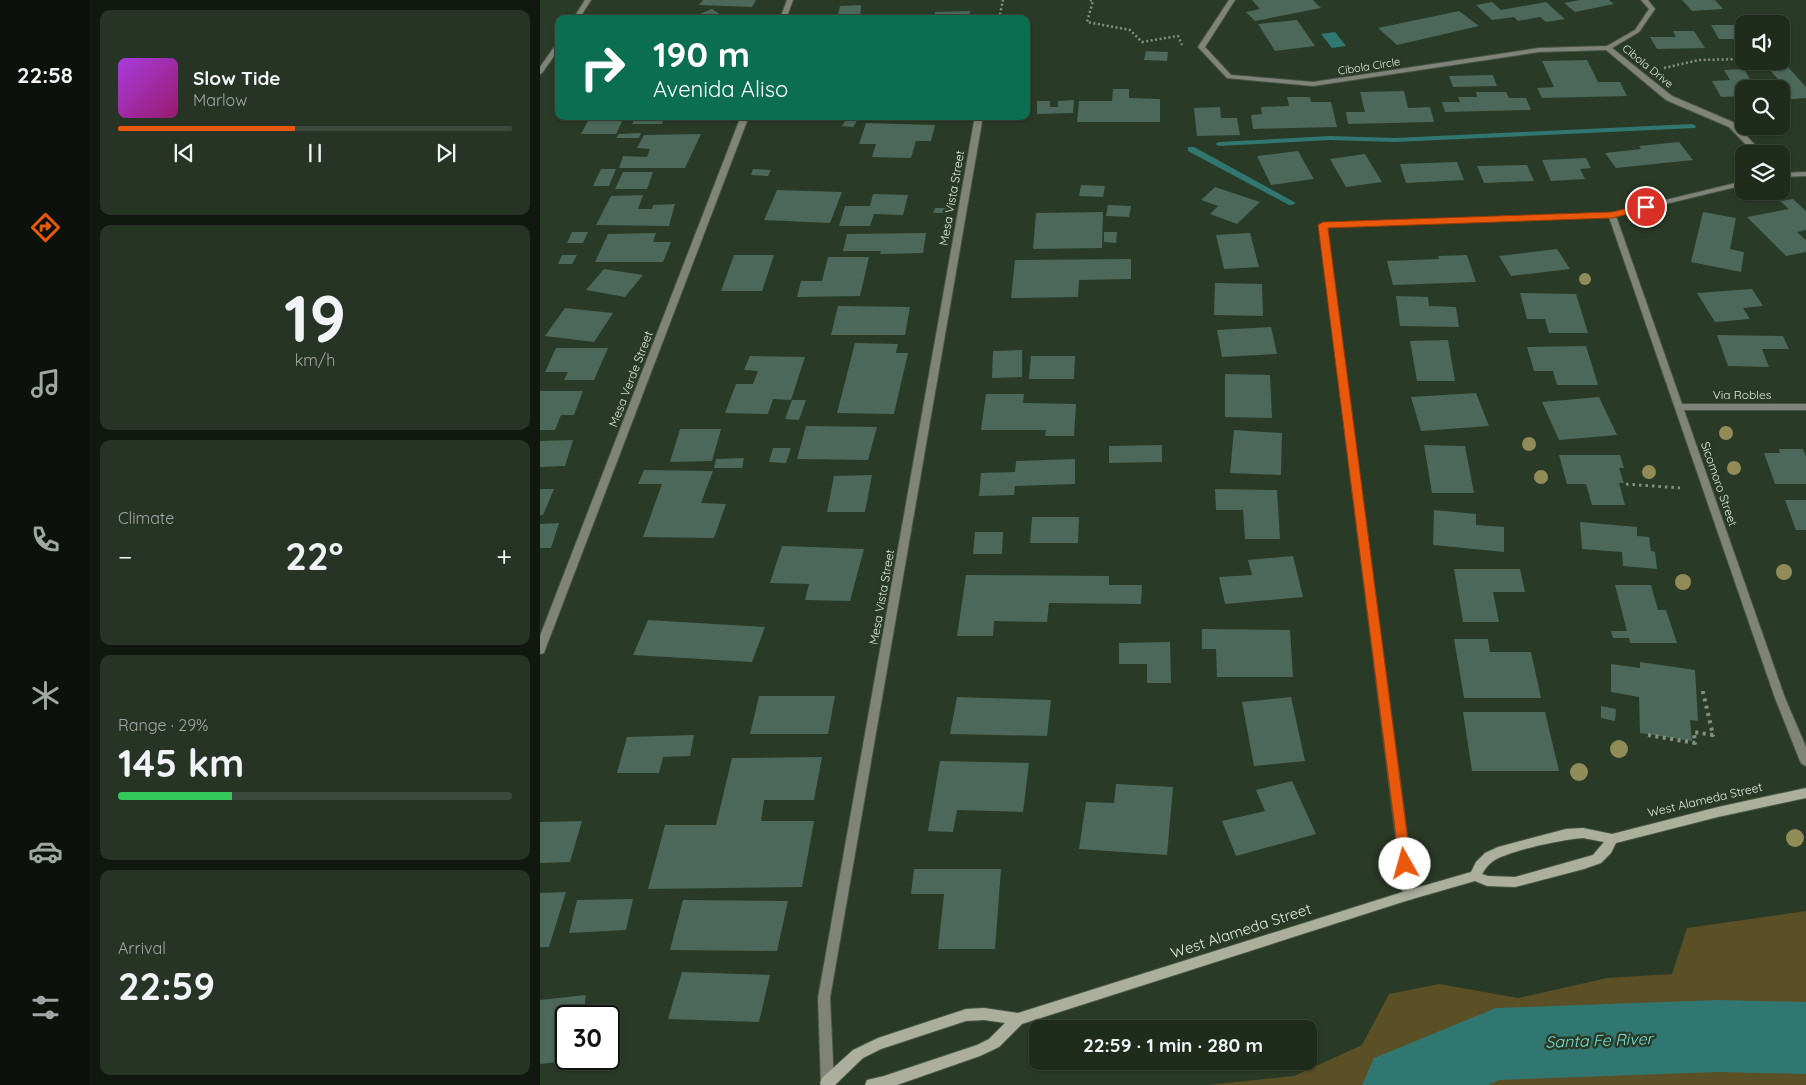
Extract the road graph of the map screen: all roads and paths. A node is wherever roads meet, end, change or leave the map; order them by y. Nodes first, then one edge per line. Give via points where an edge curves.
1 (588, 0) edge
2 (790, 0) edge
3 (1003, 0) edge
4 (1090, 0) edge
5 (1232, 0) edge
6 (1644, 0) edge
7 (579, 15) edge
8 (784, 15) edge
9 (1000, 15) edge
10 (1201, 47) junction
11 (1608, 48) junction
12 (555, 50) edge
13 (1735, 59) edge
14 (540, 72) edge
15 (1639, 74) junction
16 (743, 120) edge
17 (978, 120) edge
18 (1751, 145) edge
19 (1806, 174) edge
20 (1790, 175) edge
21 (1735, 186) edge
22 (1612, 215) junction
23 (1678, 407) junction
24 (1806, 407) edge
25 (1626, 484) dead end
26 (1680, 488) dead end
27 (540, 650) edge
28 (1702, 688) dead end
29 (1648, 735) dead end
30 (1806, 760) edge
31 (1806, 793) edge
32 (1612, 839) junction
33 (1475, 876) junction
34 (1408, 895) junction
35 (1018, 1019) junction
36 (829, 1084) edge
37 (872, 1085) edge

1 - 7 street
2 - 8 street
3 - 9 path
4 - 10 path via 1093,1 1088,22 1130,30 1142,42 1178,36 1182,46 1197,50
5 - 10 street
6 - 11 street, Cibola Drive via 1652,9 1637,31
10 - 11 street, Cibola Circle via 1229,77 1313,84 1539,50
11 - 15 street, Cibola Drive
12 - 14 street
13 - 15 path via 1699,60
15 - 18 street, Cibola Drive via 1669,98 1732,125
16 - 27 street, Mesa Verde Street
17 - 36 street, Mesa Vista Street via 824,998
19 - 20 street
21 - 22 street
22 - 23 street, Sicomoro Street
22 - 34 street via 1323,225
23 - 24 street, Via Robles
23 - 30 street, Sicomoro Street via 1780,698
25 - 26 path
28 - 29 path via 1713,734 1694,732 1696,743
31 - 32 street, West Alameda Street
32 - 33 street, West Alameda Street via 1583,833 1539,841 1489,857
32 - 33 street, West Alameda Street via 1597,858 1584,864 1515,882 1487,881
33 - 34 street, West Alameda Street
34 - 35 street, West Alameda Street
35 - 36 street, West Alameda Street via 966,1015 896,1038 858,1054
35 - 37 street, West Alameda Street via 994,1043 980,1050

